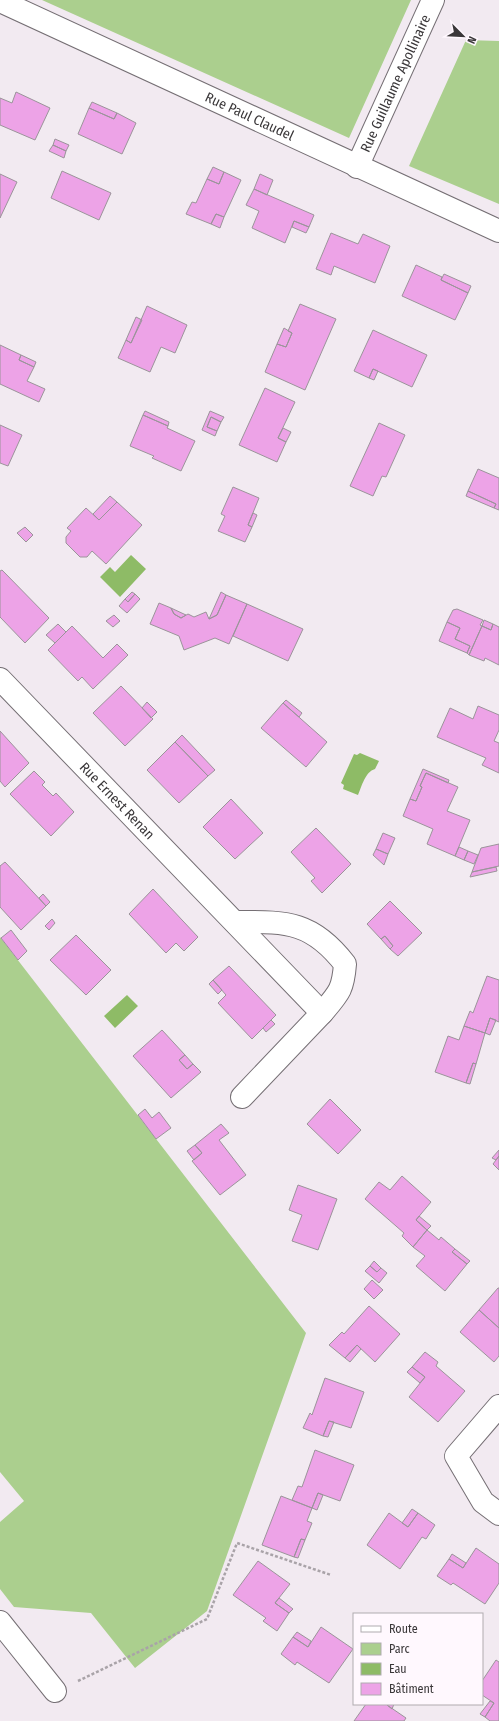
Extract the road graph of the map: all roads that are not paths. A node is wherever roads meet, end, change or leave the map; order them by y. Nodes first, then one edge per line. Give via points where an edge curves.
1 (433, 0) edge
2 (0, 1) edge
3 (357, 167) junction
4 (499, 231) edge
5 (0, 679) edge
6 (235, 922) junction
7 (322, 1013) junction
8 (242, 1097) dead end
9 (499, 1406) edge
10 (499, 1514) edge
11 (0, 1622) edge
12 (55, 1691) road end

1 - 3 street, Rue Guillaume Apollinaire
2 - 3 street, Rue Paul Claudel
3 - 4 street, Rue Paul Claudel
5 - 6 street, Rue Ernest Renan
6 - 7 street, Rue Ernest Renan
6 - 7 street via 280,922 307,930 333,948 345,964 344,982
7 - 8 street
9 - 10 street via 456,1456 482,1502
11 - 12 street

